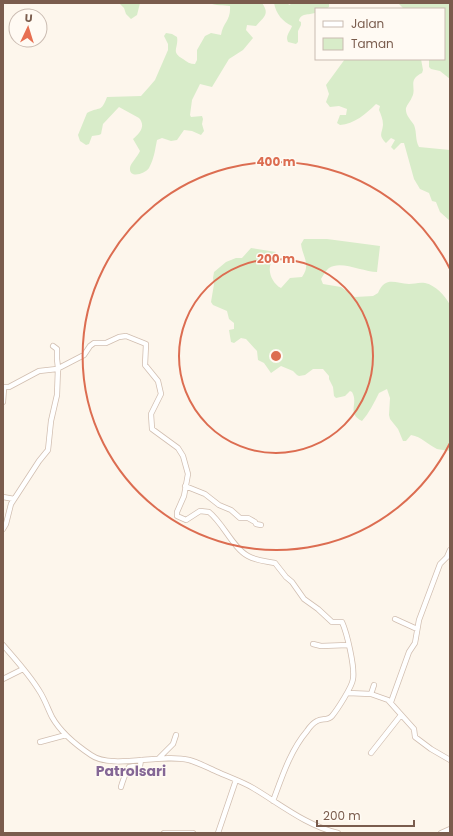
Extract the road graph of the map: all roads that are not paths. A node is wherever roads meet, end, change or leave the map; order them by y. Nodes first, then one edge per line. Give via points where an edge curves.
1 (53, 346) dead end
2 (58, 368) junction
3 (4, 388) edge
4 (3, 402) edge
5 (185, 486) junction
6 (3, 497) edge
7 (14, 499) junction
8 (261, 525) dead end
9 (3, 529) edge
10 (450, 550) edge
11 (395, 620) dead end
12 (417, 629) junction
13 (313, 644) dead end
14 (3, 645) edge
15 (348, 645) junction
16 (23, 669) junction
17 (3, 679) edge
18 (374, 685) dead end
19 (348, 693) junction
20 (371, 694) junction
21 (391, 702) junction
22 (400, 714) junction
23 (66, 735) junction
24 (176, 735) dead end
25 (40, 742) dead end
26 (371, 753) dead end
27 (159, 758) junction
28 (141, 760) junction
29 (450, 760) edge
30 (236, 780) junction
31 (121, 787) dead end
32 (273, 800) junction
33 (450, 829) edge
34 (164, 833) edge
35 (193, 833) edge
36 (218, 833) edge
37 (338, 833) edge
38 (441, 833) edge

1 - 2 street via 57,349
2 - 3 street via 39,371
2 - 5 street via 82,356 94,343 106,343 126,336 146,344 145,365 158,380 161,395 152,414 152,428 182,453 188,474
2 - 7 street via 56,404 51,421 48,450
3 - 4 street
5 - 8 street via 205,494 240,518 248,518
5 - 15 street via 177,516 186,520 200,511 210,512 247,556 275,563 304,599 332,622 342,622
6 - 7 street
7 - 9 street via 10,504
10 - 12 street via 440,564 418,620
11 - 12 street
12 - 21 street via 415,643 409,652
13 - 15 street
14 - 16 street
15 - 19 street via 353,677
16 - 17 street
16 - 23 street
18 - 20 street
19 - 20 street
19 - 32 street via 332,716 314,723 299,742
20 - 21 street via 384,697
21 - 22 street
22 - 26 street
22 - 29 street via 414,729 415,737
23 - 25 street
23 - 28 street via 98,759 109,762
24 - 27 street via 173,744
27 - 28 street
27 - 30 street via 188,760
28 - 31 street via 140,766 127,770
30 - 32 street
30 - 36 street
32 - 37 street via 310,823
33 - 38 street
34 - 35 street

